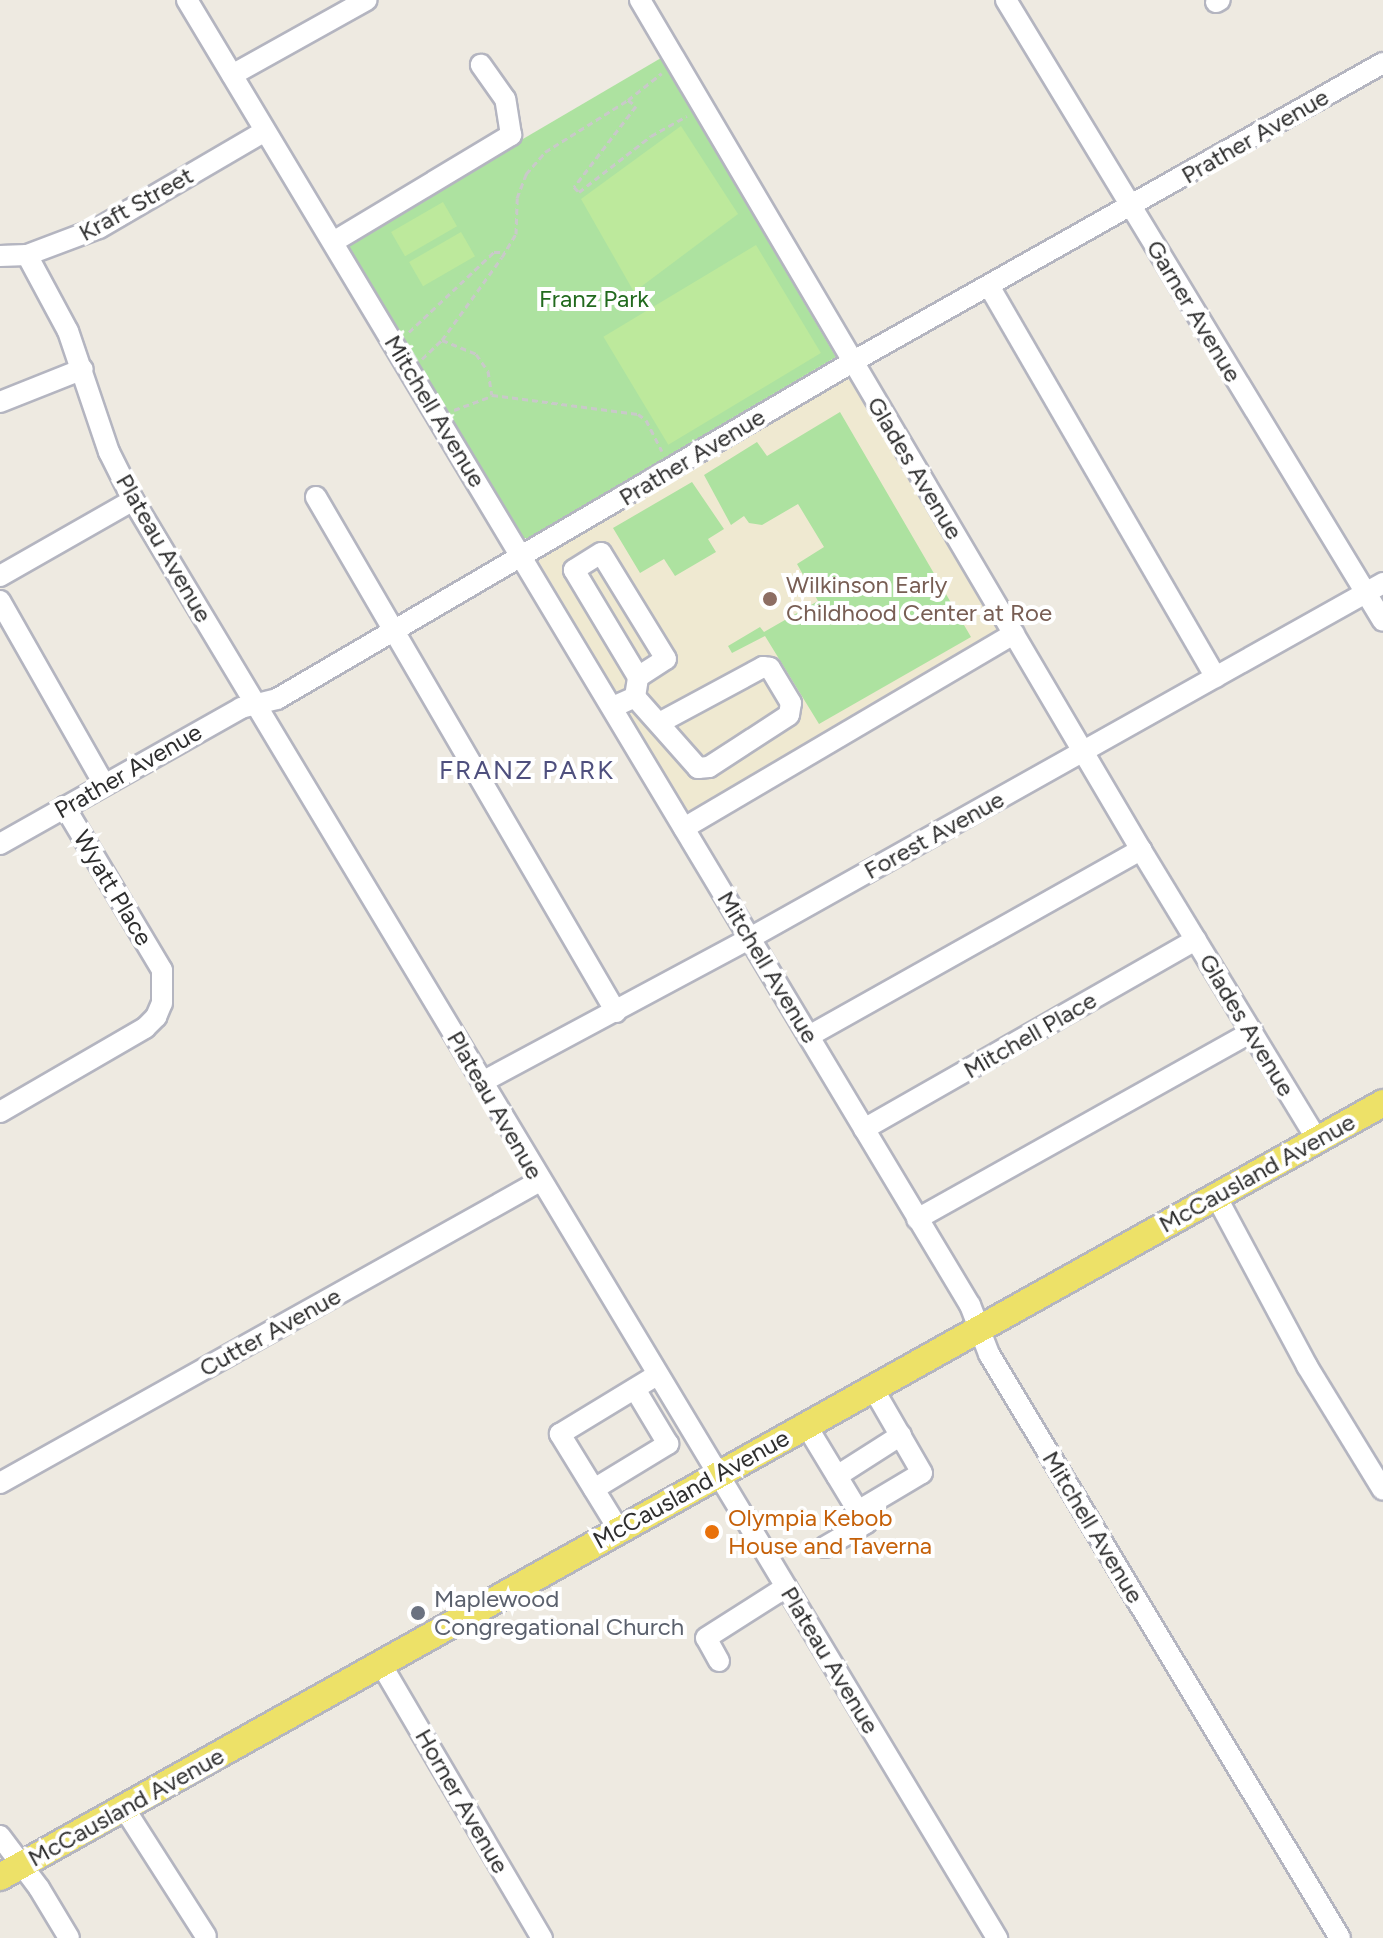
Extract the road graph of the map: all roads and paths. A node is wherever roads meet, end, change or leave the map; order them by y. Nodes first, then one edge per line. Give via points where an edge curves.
1 (187, 0) edge
2 (367, 0) edge
3 (640, 0) edge
4 (1006, 0) edge
5 (1383, 63) edge
6 (481, 65) dead end
7 (665, 71) dead end
8 (232, 75) junction
9 (628, 100) junction
10 (690, 115) dead end
11 (265, 131) junction
12 (1130, 207) junction
13 (333, 242) junction
14 (505, 252) junction
15 (27, 255) junction
16 (0, 256) edge
17 (989, 286) junction
18 (405, 336) dead end
19 (442, 340) junction
20 (420, 361) dead end
21 (853, 362) junction
22 (83, 369) junction
23 (492, 395) junction
24 (0, 402) edge
25 (451, 412) dead end
26 (662, 451) dead end
27 (316, 497) dead end
28 (133, 500) junction
29 (523, 557) junction
30 (0, 576) edge
31 (1374, 588) edge
32 (0, 601) edge
33 (1383, 621) edge
34 (393, 634) junction
35 (1014, 634) junction
36 (1216, 677) junction
37 (636, 687) junction
38 (257, 704) junction
39 (613, 707) junction
40 (659, 723) junction
41 (1083, 752) junction
42 (104, 784) junction
43 (65, 807) junction
44 (684, 828) junction
45 (0, 844) edge
46 (1141, 850) junction
47 (751, 938) junction
48 (1196, 940) junction
49 (616, 1012) junction
50 (1252, 1032) junction
51 (809, 1036) junction
52 (482, 1082) junction
53 (1383, 1103) edge
54 (0, 1112) edge
55 (864, 1129) junction
56 (1317, 1140) junction
57 (540, 1181) junction
58 (1216, 1196) junction
59 (917, 1219) junction
60 (979, 1329) junction
61 (657, 1375) junction
62 (873, 1388) junction
63 (635, 1389) junction
64 (806, 1425) junction
65 (901, 1435) junction
66 (717, 1474) junction
67 (837, 1476) junction
68 (0, 1483) edge
69 (594, 1489) junction
70 (1383, 1490) edge
71 (858, 1511) junction
72 (619, 1530) junction
73 (825, 1547) dead end
74 (786, 1587) junction
75 (719, 1661) dead end
76 (381, 1664) junction
77 (124, 1808) junction
78 (0, 1836) edge
79 (11, 1871) edge
80 (206, 1936) dead end
81 (69, 1938) edge
82 (542, 1938) edge
83 (997, 1938) edge
84 (1340, 1938) edge

1 - 8 street, Mitchell Avenue
2 - 8 street
3 - 21 street, Glades Avenue
4 - 12 street, Garner Avenue
5 - 12 street, Prather Avenue
6 - 13 street via 505,99 511,135
7 - 9 path
8 - 11 street, Mitchell Avenue
9 - 10 path via 636,106 574,187 579,192 651,136
9 - 14 path via 545,152 526,174 517,198 516,234
11 - 13 street, Mitchell Avenue
11 - 15 street, Kraft Street via 99,228
12 - 17 street, Prather Avenue
12 - 31 street, Garner Avenue
13 - 29 street, Mitchell Avenue
14 - 18 path via 494,252
14 - 19 path
15 - 16 street, Kraft Street
15 - 22 street, Plateau Avenue
17 - 21 street, Prather Avenue
17 - 36 street
19 - 20 path
19 - 23 path via 476,354 488,371
21 - 29 street, Prather Avenue
21 - 35 street, Glades Avenue
22 - 24 street
22 - 28 street, Plateau Avenue via 109,452
23 - 25 path
23 - 26 path via 638,414
27 - 34 street
28 - 30 street
28 - 38 street, Plateau Avenue
29 - 34 street, Prather Avenue
29 - 39 street, Mitchell Avenue
31 - 33 street, Garner Avenue
31 - 36 street, Forest Avenue
32 - 42 street
34 - 38 street, Prather Avenue via 277,699
34 - 49 street
35 - 41 street, Glades Avenue
35 - 44 street
36 - 41 street, Forest Avenue
37 - 37 street via 574,570 601,553 666,659
37 - 39 street
37 - 40 street
38 - 42 street, Prather Avenue
38 - 52 street, Plateau Avenue
39 - 44 street, Mitchell Avenue
40 - 40 street via 698,768 709,767 789,715 791,703 770,668 763,667
41 - 46 street, Glades Avenue
41 - 47 street, Forest Avenue
42 - 43 street, Prather Avenue
43 - 45 street, Prather Avenue
43 - 54 street, Wyatt Place via 162,970 162,1003 145,1028
44 - 47 street, Mitchell Avenue
46 - 48 street, Glades Avenue
46 - 51 street
47 - 49 street, Forest Avenue
47 - 51 street, Mitchell Avenue
48 - 50 street, Glades Avenue
48 - 55 street, Mitchell Place
49 - 52 street, Forest Avenue
50 - 56 street, Glades Avenue
50 - 59 street
51 - 55 street, Mitchell Avenue
52 - 57 street, Plateau Avenue
53 - 56 main road, McCausland Avenue
55 - 59 street, Mitchell Avenue
56 - 58 main road, McCausland Avenue
57 - 61 street, Plateau Avenue
57 - 68 street, Cutter Avenue
58 - 60 main road, McCausland Avenue
58 - 70 street via 1307,1366
59 - 60 street, Mitchell Avenue
60 - 62 main road, McCausland Avenue
60 - 84 street, Mitchell Avenue
61 - 63 street
61 - 66 street, Plateau Avenue
62 - 64 main road, McCausland Avenue
62 - 65 street
63 - 69 street via 668,1444
63 - 69 street via 560,1434
64 - 66 main road, McCausland Avenue
64 - 67 street
65 - 67 street
65 - 71 street via 922,1473
66 - 72 main road, McCausland Avenue
66 - 74 street, Plateau Avenue
67 - 71 street
69 - 72 street
71 - 73 street via 866,1523
72 - 76 main road, McCausland Avenue
74 - 75 street via 706,1638
74 - 83 street, Plateau Avenue
76 - 77 main road, McCausland Avenue
76 - 82 street, Horner Avenue
77 - 79 main road, McCausland Avenue
77 - 80 street
78 - 79 street
79 - 81 street

